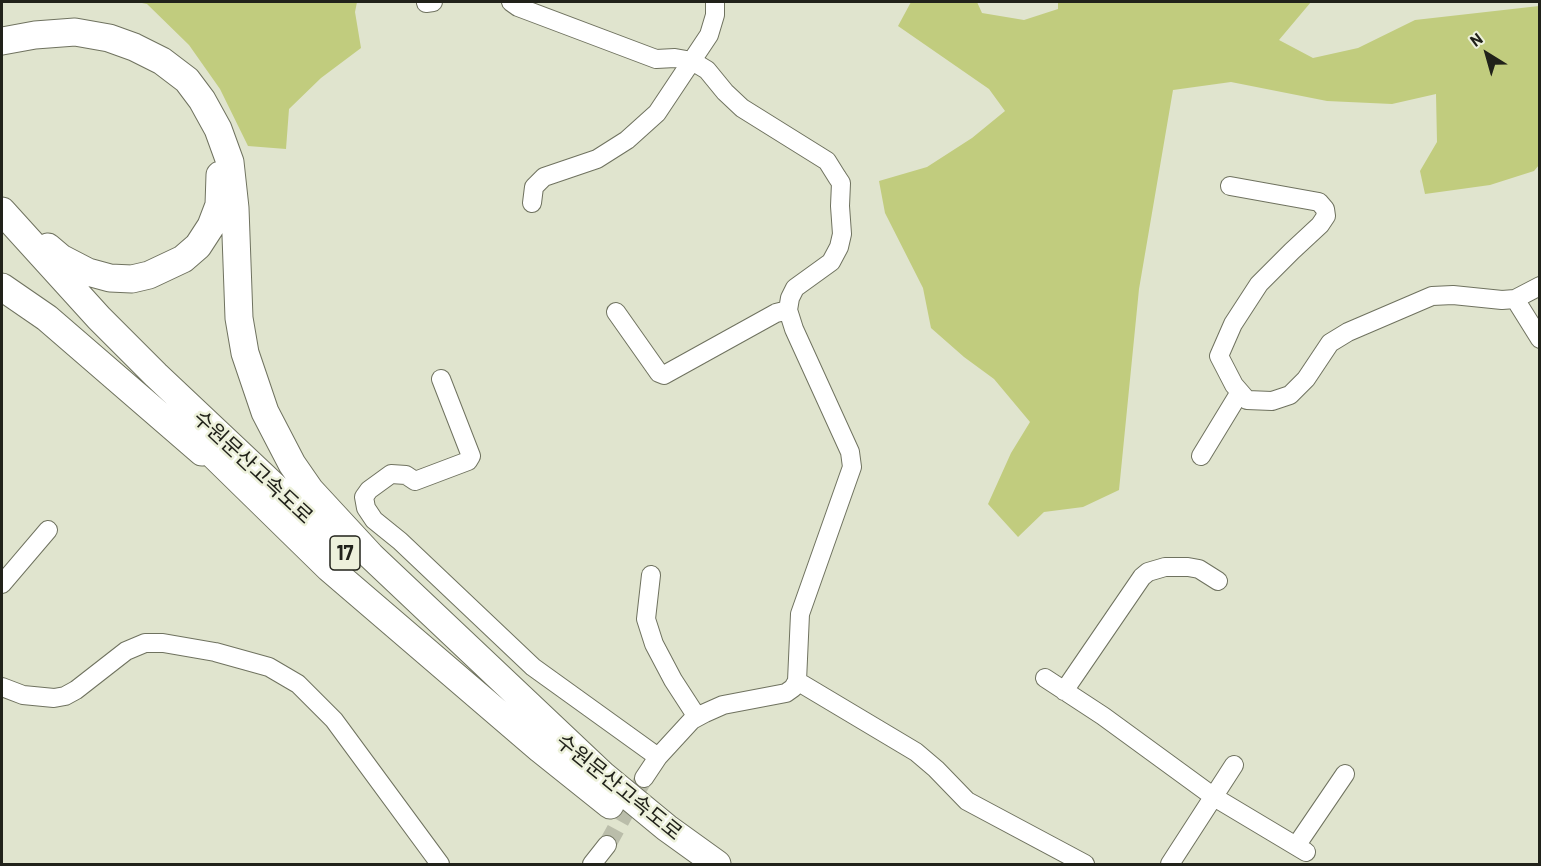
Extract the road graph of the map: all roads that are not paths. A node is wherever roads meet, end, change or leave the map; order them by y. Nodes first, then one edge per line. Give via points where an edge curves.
1 (511, 2) edge
2 (715, 2) edge
3 (2, 41) edge
4 (2, 59) edge
5 (692, 61) junction
6 (1230, 186) dead end
7 (532, 203) dead end
8 (2, 211) edge
9 (2, 238) edge
10 (1539, 286) edge
11 (2, 287) edge
12 (1515, 299) junction
13 (788, 310) junction
14 (616, 312) dead end
15 (1539, 339) edge
16 (441, 379) dead end
17 (1240, 393) junction
18 (1201, 456) dead end
19 (277, 519) junction
20 (48, 530) dead end
21 (651, 575) dead end
22 (1218, 581) dead end
23 (2, 584) edge
24 (1045, 678) dead end
25 (797, 681) junction
26 (2, 687) edge
27 (1064, 691) junction
28 (697, 717) junction
29 (658, 757) junction
30 (1234, 765) dead end
31 (1345, 774) dead end
32 (606, 778) junction
33 (644, 778) tunnel mouth
34 (1214, 797) junction
35 (607, 845) tunnel mouth
36 (440, 864) edge
37 (592, 864) edge
38 (686, 864) edge
39 (717, 864) edge
40 (1085, 864) edge
41 (1170, 864) edge

1 - 5 street via 656,59 675,57
2 - 5 street via 709,35
3 - 32 highway via 75,32 109,38 162,61 187,80 218,129 230,162 244,353 265,412 292,464 310,490 371,556
4 - 8 highway via 77,49 135,63 177,92 195,112 212,143 221,182 212,226 198,246 166,268 132,279 88,273 61,258
5 - 7 street via 657,113 643,126 597,159 544,177 534,187
5 - 13 street via 707,70 741,108 827,161 841,183 839,247 831,262 795,288
6 - 17 street via 1319,202 1326,216 1259,284 1233,324 1219,356
8 - 32 highway, 수원문산고속도로 / 17 via 99,318 297,509
9 - 19 highway, 수원문산고속도로 / 17
10 - 12 street
11 - 19 highway via 110,370
12 - 15 street
12 - 17 street via 1431,296 1330,343 1290,395 1272,401 1247,400
13 - 14 street via 664,375 658,373
13 - 25 street via 850,452 852,467 800,614
16 - 29 street via 471,456 468,461 415,481 406,475 391,474 363,497 366,508 374,520 533,667
17 - 18 street
19 - 38 highway, 수원문산고속도로 / 17 via 328,568 540,749
20 - 23 street
21 - 28 street via 646,619 654,644
22 - 27 street via 1188,567 1148,572
24 - 27 street
25 - 28 street via 786,693 723,705
25 - 40 street via 916,753 967,801
26 - 36 street via 23,695 65,696 126,651 146,643 215,652 269,667 303,689 334,720
27 - 34 street
28 - 29 street
29 - 33 street
30 - 34 street
31 - 34 street via 1301,849
32 - 39 highway, 수원문산고속도로 / 17
34 - 41 street
35 - 37 street

